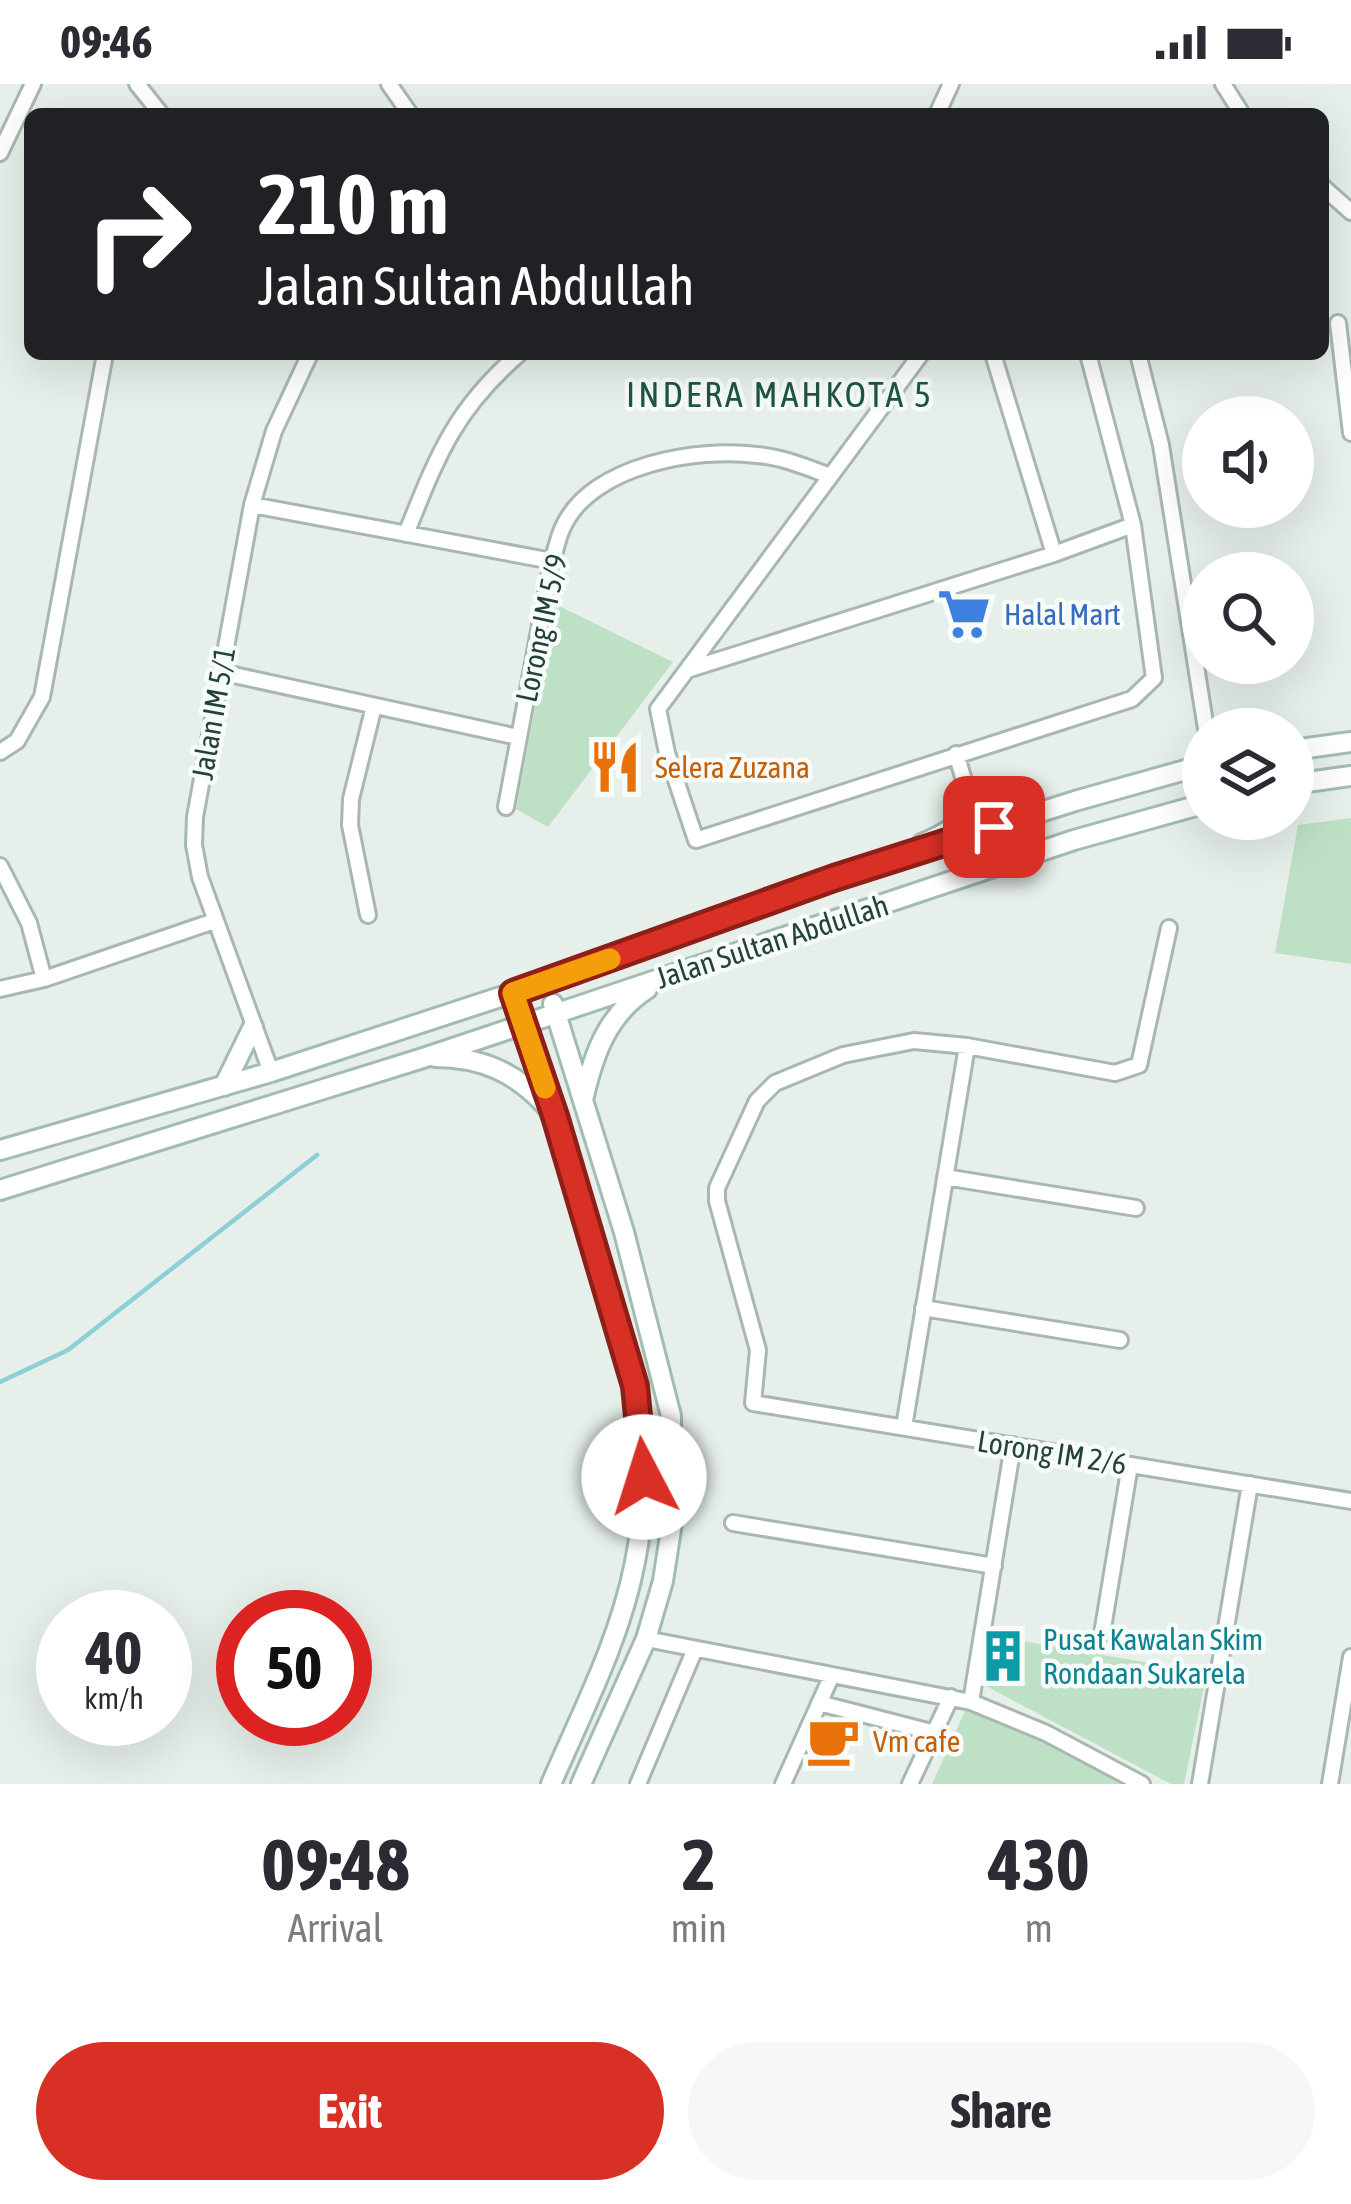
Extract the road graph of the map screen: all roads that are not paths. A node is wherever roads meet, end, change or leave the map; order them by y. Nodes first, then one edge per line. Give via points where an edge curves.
1 (33, 84) edge
2 (137, 84) edge
3 (156, 108) edge
4 (0, 153) edge
5 (1337, 323) edge
6 (104, 360) edge
7 (307, 360) edge
8 (513, 360) edge
9 (917, 360) edge
10 (995, 360) edge
11 (1090, 360) edge
12 (1140, 360) edge
13 (1351, 433) edge
14 (830, 476) junction
15 (252, 505) junction
16 (1132, 525) junction
17 (406, 534) junction
18 (1054, 554) junction
19 (552, 561) junction
20 (684, 671) junction
21 (220, 672) junction
22 (374, 706) junction
23 (1203, 708) edge
24 (518, 737) junction
25 (1351, 742) edge
26 (1314, 747) edge
27 (0, 752) edge
28 (956, 754) junction
29 (1182, 771) edge
30 (1351, 776) edge
31 (1314, 781) edge
32 (506, 807) dead end
33 (1182, 810) edge
34 (0, 866) edge
35 (834, 878) junction
36 (368, 915) dead end
37 (214, 921) junction
38 (1169, 928) dead end
39 (666, 976) junction
40 (44, 979) junction
41 (546, 982) junction
42 (0, 989) edge
43 (513, 993) junction
44 (555, 1011) junction
45 (521, 1022) junction
46 (254, 1027) junction
47 (967, 1046) junction
48 (423, 1058) junction
49 (271, 1072) junction
50 (224, 1086) junction
51 (583, 1101) junction
52 (555, 1116) junction
53 (0, 1150) edge
54 (945, 1177) junction
55 (0, 1190) edge
56 (1136, 1208) dead end
57 (923, 1307) junction
58 (1120, 1340) dead end
59 (904, 1427) junction
60 (1013, 1445) junction
61 (1130, 1465) junction
62 (1250, 1484) junction
63 (1351, 1501) edge
64 (733, 1523) dead end
65 (994, 1566) junction
66 (1102, 1634) dead end
67 (646, 1639) junction
68 (694, 1649) junction
69 (1351, 1657) edge
70 (832, 1675) junction
71 (950, 1697) junction
72 (819, 1702) junction
73 (971, 1702) junction
74 (935, 1732) junction
75 (1343, 1750) edge
76 (551, 1784) edge
77 (581, 1784) edge
78 (638, 1784) edge
79 (783, 1784) edge
80 (910, 1784) edge
81 (1142, 1784) edge
82 (1200, 1784) edge
83 (1330, 1784) edge

1 - 4 street
2 - 3 street
5 - 13 street
6 - 27 street via 42,698
7 - 15 street, Jalan IM 5/1 via 274,430
8 - 17 street via 444,441
9 - 14 street
10 - 18 street
11 - 16 street
12 - 23 street
14 - 19 street, Lorong IM 5/9 via 734,453 633,470 577,506
14 - 20 street
15 - 17 street
15 - 21 street, Jalan IM 5/1
16 - 18 street
16 - 28 street via 1154,678 1132,699
17 - 19 street
18 - 20 street
19 - 24 street, Lorong IM 5/9
20 - 28 street via 658,709 697,840
21 - 22 street
21 - 37 street, Jalan IM 5/1 via 194,845
22 - 24 street
22 - 36 street via 350,825
24 - 32 street, Lorong IM 5/9
25 - 26 main road
28 - 35 street via 968,792 965,812 936,836
29 - 35 main road, Jalan Sultan Abdullah
30 - 31 main road
33 - 39 main road, Jalan Sultan Abdullah
34 - 40 street
35 - 41 main road, Jalan Sultan Abdullah
37 - 40 street
37 - 46 street, Jalan IM 5/1
38 - 47 street via 1139,1065 1130,1071
39 - 44 main road, Jalan Sultan Abdullah
39 - 51 main road via 606,1031
40 - 42 street
41 - 43 main road, Jalan Sultan Abdullah
41 - 44 main road
43 - 45 main road
43 - 49 main road, Jalan Sultan Abdullah
44 - 45 main road, Jalan Sultan Abdullah
44 - 51 main road
45 - 48 main road, Jalan Sultan Abdullah
45 - 52 main road
46 - 49 street, Jalan IM 5/1
46 - 50 main road
47 - 54 street
47 - 59 street, Lorong IM 2/6 via 914,1041 843,1055 775,1083 757,1101 717,1188 758,1350 754,1402
48 - 52 main road via 500,1069
48 - 55 main road, Jalan Sultan Abdullah
49 - 50 main road, Jalan Sultan Abdullah
50 - 53 main road, Jalan Sultan Abdullah
51 - 67 main road via 671,1416 672,1523
52 - 76 main road via 635,1386 644,1477 620,1617
54 - 56 street
54 - 57 street
57 - 58 street
57 - 59 street
59 - 60 street, Lorong IM 2/6
60 - 61 street, Lorong IM 2/6
60 - 65 street
61 - 62 street, Lorong IM 2/6
61 - 66 street
62 - 63 street, Lorong IM 2/6
62 - 82 street
64 - 65 street
65 - 73 street
67 - 68 street
67 - 77 main road
68 - 70 street
68 - 78 street
69 - 75 street
70 - 71 street
70 - 72 street
71 - 73 street
71 - 74 street
72 - 74 street
72 - 79 street
73 - 81 street
74 - 80 street
75 - 83 street

